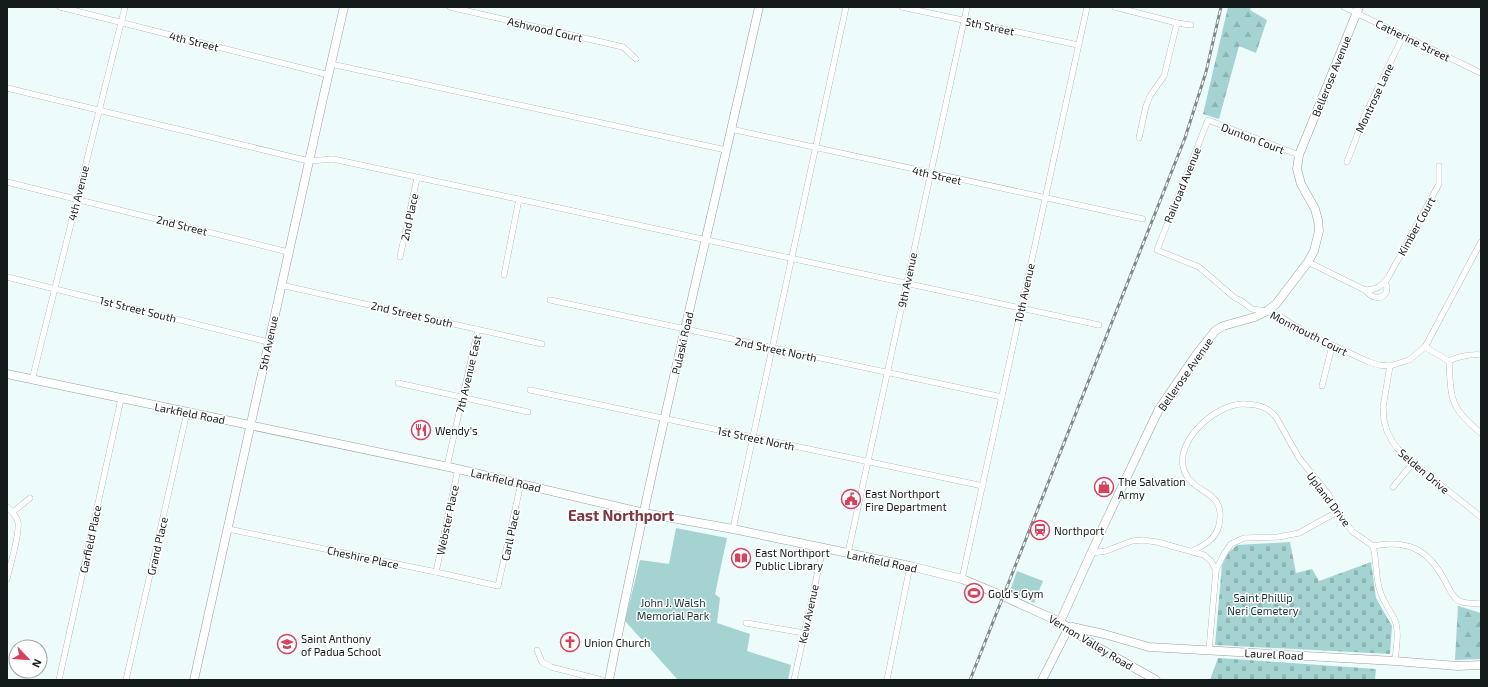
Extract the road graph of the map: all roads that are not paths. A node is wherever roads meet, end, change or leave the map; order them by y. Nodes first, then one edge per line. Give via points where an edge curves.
1 (60, 7) edge
2 (125, 7) edge
3 (344, 7) edge
4 (450, 7) edge
5 (759, 7) edge
6 (846, 7) edge
7 (902, 7) edge
8 (967, 7) edge
9 (1087, 7) edge
10 (1115, 7) edge
11 (1344, 7) edge
12 (1358, 10) edge
13 (964, 21) junction
14 (121, 22) junction
15 (1178, 23) junction
16 (1191, 25) dead end
17 (1403, 36) junction
18 (1078, 46) junction
19 (636, 59) dead end
20 (331, 64) junction
21 (1481, 73) edge
22 (329, 75) junction
23 (7, 88) edge
24 (98, 111) junction
25 (1208, 120) joint
26 (731, 129) junction
27 (1138, 138) dead end
28 (816, 148) junction
29 (726, 150) junction
30 (1299, 155) junction
31 (309, 161) junction
32 (1347, 162) dead end
33 (1439, 166) dead end
34 (931, 173) junction
35 (417, 178) junction
36 (7, 182) edge
37 (1045, 198) junction
38 (77, 199) junction
39 (519, 199) junction
40 (1142, 219) dead end
41 (706, 239) junction
42 (1481, 242) edge
43 (1157, 250) joint
44 (288, 252) junction
45 (400, 257) dead end
46 (792, 258) junction
47 (1308, 262) junction
48 (504, 275) dead end
49 (7, 277) edge
50 (1385, 282) junction
51 (906, 283) junction
52 (281, 285) junction
53 (55, 289) junction
54 (1366, 290) junction
55 (550, 300) dead end
56 (1021, 308) junction
57 (1267, 311) junction
58 (1099, 325) dead end
59 (478, 329) junction
60 (685, 329) junction
61 (268, 342) junction
62 (542, 344) dead end
63 (1332, 346) junction
64 (1425, 347) junction
65 (773, 348) junction
66 (1481, 355) edge
67 (1448, 361) junction
68 (1390, 366) junction
69 (886, 372) junction
70 (7, 374) edge
71 (32, 380) junction
72 (398, 382) dead end
73 (1322, 386) dead end
74 (530, 390) dead end
75 (463, 397) junction
76 (1002, 397) junction
77 (121, 399) junction
78 (187, 412) junction
79 (528, 412) dead end
80 (664, 418) junction
81 (250, 425) junction
82 (1481, 433) edge
83 (754, 437) junction
84 (868, 462) junction
85 (1413, 463) junction
86 (447, 466) junction
87 (458, 469) junction
88 (521, 484) junction
89 (982, 486) junction
90 (1393, 487) dead end
91 (30, 498) dead end
92 (7, 507) edge
93 (13, 512) junction
94 (1336, 512) junction
95 (644, 513) junction
96 (1481, 518) edge
97 (228, 529) junction
98 (733, 529) junction
99 (1373, 546) junction
100 (822, 548) junction
101 (1192, 551) junction
102 (848, 553) junction
103 (1091, 553) junction
104 (910, 566) junction
105 (1216, 570) junction
106 (436, 572) junction
107 (7, 579) edge
108 (962, 579) junction
109 (498, 586) joint
110 (1003, 596) joint
111 (1481, 604) edge
112 (1060, 622) junction
113 (746, 624) dead end
114 (1069, 626) junction
115 (804, 632) junction
116 (537, 650) dead end
117 (1209, 650) junction
118 (1395, 661) junction
119 (1481, 665) edge
120 (59, 680) edge
121 (126, 680) edge
122 (194, 680) edge
123 (602, 680) edge
124 (609, 680) edge
125 (794, 680) edge
126 (887, 680) edge
127 (1042, 680) edge
128 (1156, 680) edge

1 - 14 street, 4th Street
2 - 14 street, 4th Avenue
3 - 20 main road, 5th Avenue
4 - 19 street, Ashwood Court via 623,47
5 - 26 main road, Pulaski Road
6 - 28 street
7 - 13 street, 5th Street
8 - 13 street, 9th Avenue
9 - 18 street, 10th Avenue
10 - 15 street
11 - 12 street, Catherine Street
12 - 17 street, Catherine Street
12 - 30 main road, Bellerose Avenue
13 - 18 street, 5th Street
13 - 34 street, 9th Avenue
14 - 22 street, 4th Street
14 - 24 street, 4th Avenue
15 - 16 street
15 - 27 street via 1164,76 1150,96
17 - 21 street, Catherine Street
17 - 32 street, Montrose Lane via 1364,117
18 - 37 street, 10th Avenue
20 - 22 main road, 5th Avenue
20 - 29 street
22 - 31 main road, 5th Avenue
23 - 24 street
24 - 31 street
24 - 38 street, 4th Avenue
25 - 30 street, Dunton Court
25 - 43 street, Railroad Avenue
26 - 28 street, 4th Street
26 - 29 main road, Pulaski Road
28 - 34 street, 4th Street
28 - 46 street
29 - 41 main road, Pulaski Road
30 - 47 main road, Bellerose Avenue via 1297,169 1301,184 1315,208 1318,220 1317,242
31 - 35 street via 332,160
31 - 44 main road, 5th Avenue
33 - 50 street, Kimber Court via 1439,184
34 - 37 street, 4th Street
34 - 51 street, 9th Avenue
35 - 39 street
35 - 45 street, 2nd Place
36 - 38 street
37 - 40 street, 4th Street
37 - 56 street, 10th Avenue
38 - 44 street, 2nd Street
38 - 53 street, 4th Avenue
39 - 41 street
39 - 48 street
41 - 46 street
41 - 60 main road, Pulaski Road
42 - 64 street, Monmouth Court
43 - 57 street, Monmouth Court via 1199,267 1252,309
44 - 52 main road, 5th Avenue
46 - 51 street
46 - 65 street
47 - 54 street, Kimber Court
47 - 57 main road, Bellerose Avenue via 1276,304
49 - 53 street, 1st Street South
50 - 54 street via 1379,287
50 - 54 street, Kimber Court via 1387,289 1380,297 1373,297
51 - 56 street
51 - 69 street, 9th Avenue
52 - 59 street, 2nd Street South
52 - 61 main road, 5th Avenue
53 - 61 street, 1st Street South
53 - 71 street, 4th Avenue
55 - 60 street, 2nd Street North
56 - 58 street
56 - 76 street, 10th Avenue
57 - 63 street, Monmouth Court
57 - 103 main road, Bellerose Avenue via 1223,326 1215,331 1200,349 1159,409
59 - 62 street, 2nd Street South
59 - 75 street, 7th Avenue East
60 - 65 street, 2nd Street North
60 - 80 main road, Pulaski Road
61 - 81 main road, 5th Avenue
63 - 68 street, Monmouth Court via 1374,364
63 - 73 street
64 - 67 street
64 - 68 street, Monmouth Court via 1409,360
65 - 69 street, 2nd Street North
65 - 83 street
66 - 67 street via 1464,355
67 - 82 street via 1455,407 1460,415
68 - 85 street, Selden Drive via 1383,407 1384,420 1392,441
69 - 76 street, 2nd Street North
69 - 84 street, 9th Avenue
70 - 71 main road, Larkfield Road
71 - 77 main road, Larkfield Road
72 - 75 street
74 - 80 street, 1st Street North
75 - 79 street
75 - 86 street, 7th Avenue East
76 - 89 street, 10th Avenue
77 - 78 main road, Larkfield Road
77 - 120 street, Garfield Place
78 - 81 main road, Larkfield Road
78 - 121 street, Grand Place
80 - 83 street, 1st Street North
80 - 95 main road, Pulaski Road
81 - 86 main road, Larkfield Road
81 - 97 main road, 5th Avenue
83 - 84 street, 1st Street North
83 - 98 street
84 - 89 street, 1st Street North
84 - 102 street, 9th Avenue
85 - 90 street
85 - 96 street, Selden Drive
86 - 87 main road, Larkfield Road
87 - 88 main road, Larkfield Road
87 - 106 street, Webster Place
88 - 95 main road, Larkfield Road
88 - 109 street, Carll Place
89 - 108 street, 10th Avenue
91 - 93 street
92 - 93 street
93 - 107 street via 18,522 18,532
94 - 99 street, Upland Drive via 1353,532
94 - 101 street, Upland Drive via 1329,495 1298,458 1280,423 1270,410 1263,406 1233,405 1220,410 1198,427 1185,449 1183,469 1189,480 1209,493 1220,507 1215,536
94 - 105 street via 1299,533 1236,541 1224,554
95 - 98 main road, Larkfield Road
95 - 124 main road, Pulaski Road
97 - 106 street, Cheshire Place
97 - 122 main road, 5th Avenue
98 - 100 main road, Larkfield Road
99 - 111 street via 1385,543 1402,544 1419,551 1433,563 1458,601
99 - 118 street via 1377,558 1380,591 1396,625
100 - 102 main road, Larkfield Road
100 - 115 street, Kew Avenue
101 - 103 street via 1143,540
101 - 105 street via 1208,558
102 - 104 main road, Larkfield Road
103 - 112 main road, Bellerose Avenue
104 - 108 main road, Larkfield Road
104 - 126 street
105 - 117 street
106 - 109 street, Cheshire Place
108 - 110 main road, Larkfield Road
110 - 112 main road, Vernon Valley Road
112 - 114 main road, Vernon Valley Road
113 - 115 street
114 - 117 main road, Laurel Road via 1149,647
114 - 127 main road
114 - 128 main road, Vernon Valley Road via 1099,648
115 - 125 street, Kew Avenue
116 - 123 street via 542,662 551,667
117 - 118 main road, Laurel Road
118 - 119 main road, Laurel Road via 1466,667

